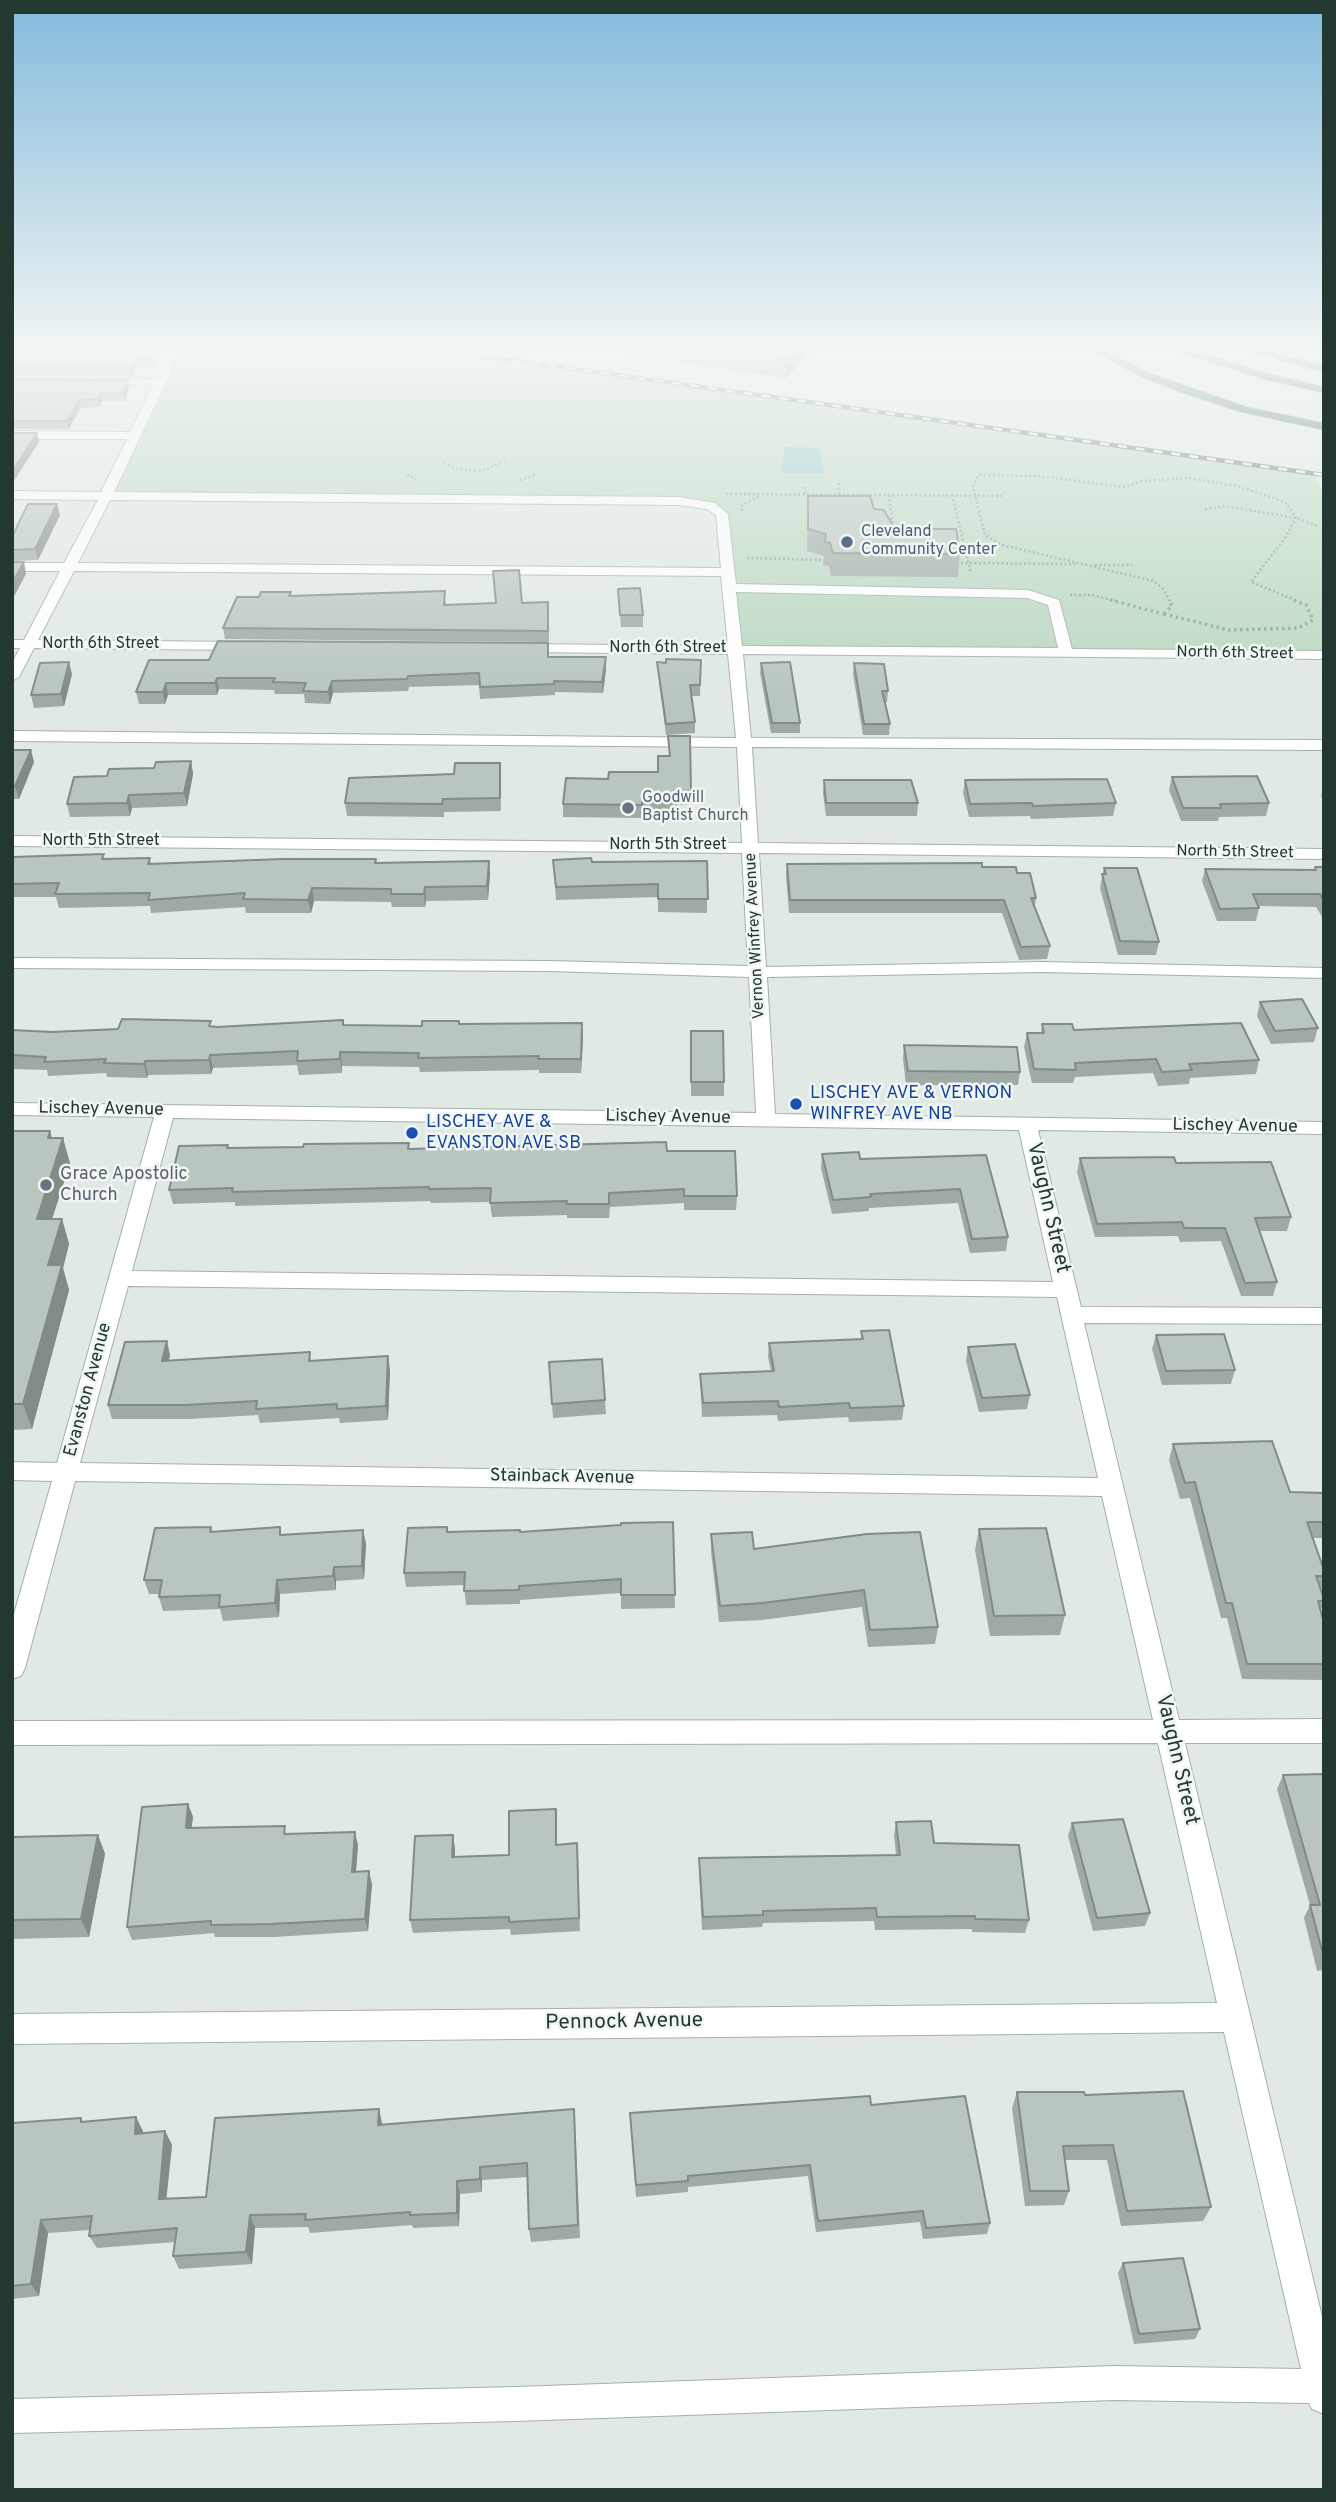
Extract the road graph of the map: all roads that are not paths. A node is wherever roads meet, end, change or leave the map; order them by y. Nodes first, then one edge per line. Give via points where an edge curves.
1 (122, 462) edge
2 (12, 495) edge
3 (106, 495) junction
4 (12, 567) edge
5 (69, 568) junction
6 (728, 580) junction
7 (12, 644) edge
8 (32, 644) junction
9 (253, 646) edge
10 (503, 648) edge
11 (737, 650) junction
12 (1066, 653) junction
13 (1324, 655) edge
14 (12, 677) edge
15 (12, 736) edge
16 (744, 742) junction
17 (1324, 745) edge
18 (12, 841) edge
19 (751, 847) junction
20 (1324, 854) edge
21 (12, 963) edge
22 (758, 972) junction
23 (1324, 973) edge
24 (12, 1109) edge
25 (165, 1111) junction
26 (766, 1120) junction
27 (1027, 1124) junction
28 (1324, 1128) edge
29 (119, 1278) junction
30 (1069, 1303) junction
31 (1324, 1316) edge
32 (66, 1470) junction
33 (12, 1471) edge
34 (1112, 1487) junction
35 (12, 1668) edge
36 (1324, 1731) edge
37 (1169, 1732) junction
38 (12, 1733) edge
39 (1235, 2017) junction
40 (12, 2029) edge
41 (1318, 2351) edge
42 (1322, 2391) edge
43 (12, 2416) edge

1 - 3 street
2 - 3 street
3 - 5 street
3 - 6 street, Vernon Winfrey Avenue via 714,500 722,514
4 - 5 street
5 - 6 street
5 - 8 street
6 - 11 street, Vernon Winfrey Avenue
6 - 12 street via 1028,594 1054,603
7 - 8 street, North 6th Street
8 - 9 street, North 6th Street
8 - 14 street
10 - 11 street, North 6th Street
11 - 12 street, North 6th Street
11 - 16 street, Vernon Winfrey Avenue
12 - 13 street, North 6th Street
15 - 16 street
16 - 17 street
16 - 19 street, Vernon Winfrey Avenue
18 - 19 street, North 5th Street
19 - 20 street, North 5th Street
19 - 22 street, Vernon Winfrey Avenue
21 - 22 street
22 - 23 street via 1042,967
22 - 26 street, Vernon Winfrey Avenue
24 - 25 street, Lischey Avenue
25 - 26 street, Lischey Avenue
25 - 29 street, Evanston Avenue
26 - 27 street, Lischey Avenue
27 - 28 street, Lischey Avenue
27 - 30 street, Vaughn Street
29 - 30 street
29 - 32 street, Evanston Avenue
30 - 31 street
30 - 34 street, Vaughn Street
32 - 33 street, Stainback Avenue
32 - 34 street, Stainback Avenue
32 - 35 street, Evanston Avenue
34 - 37 street, Vaughn Street
36 - 37 street
37 - 38 street
37 - 39 street, Vaughn Street
39 - 40 street, Pennock Avenue
39 - 41 street, Vaughn Street
41 - 42 street, Vaughn Street
42 - 43 street via 1114,2384

